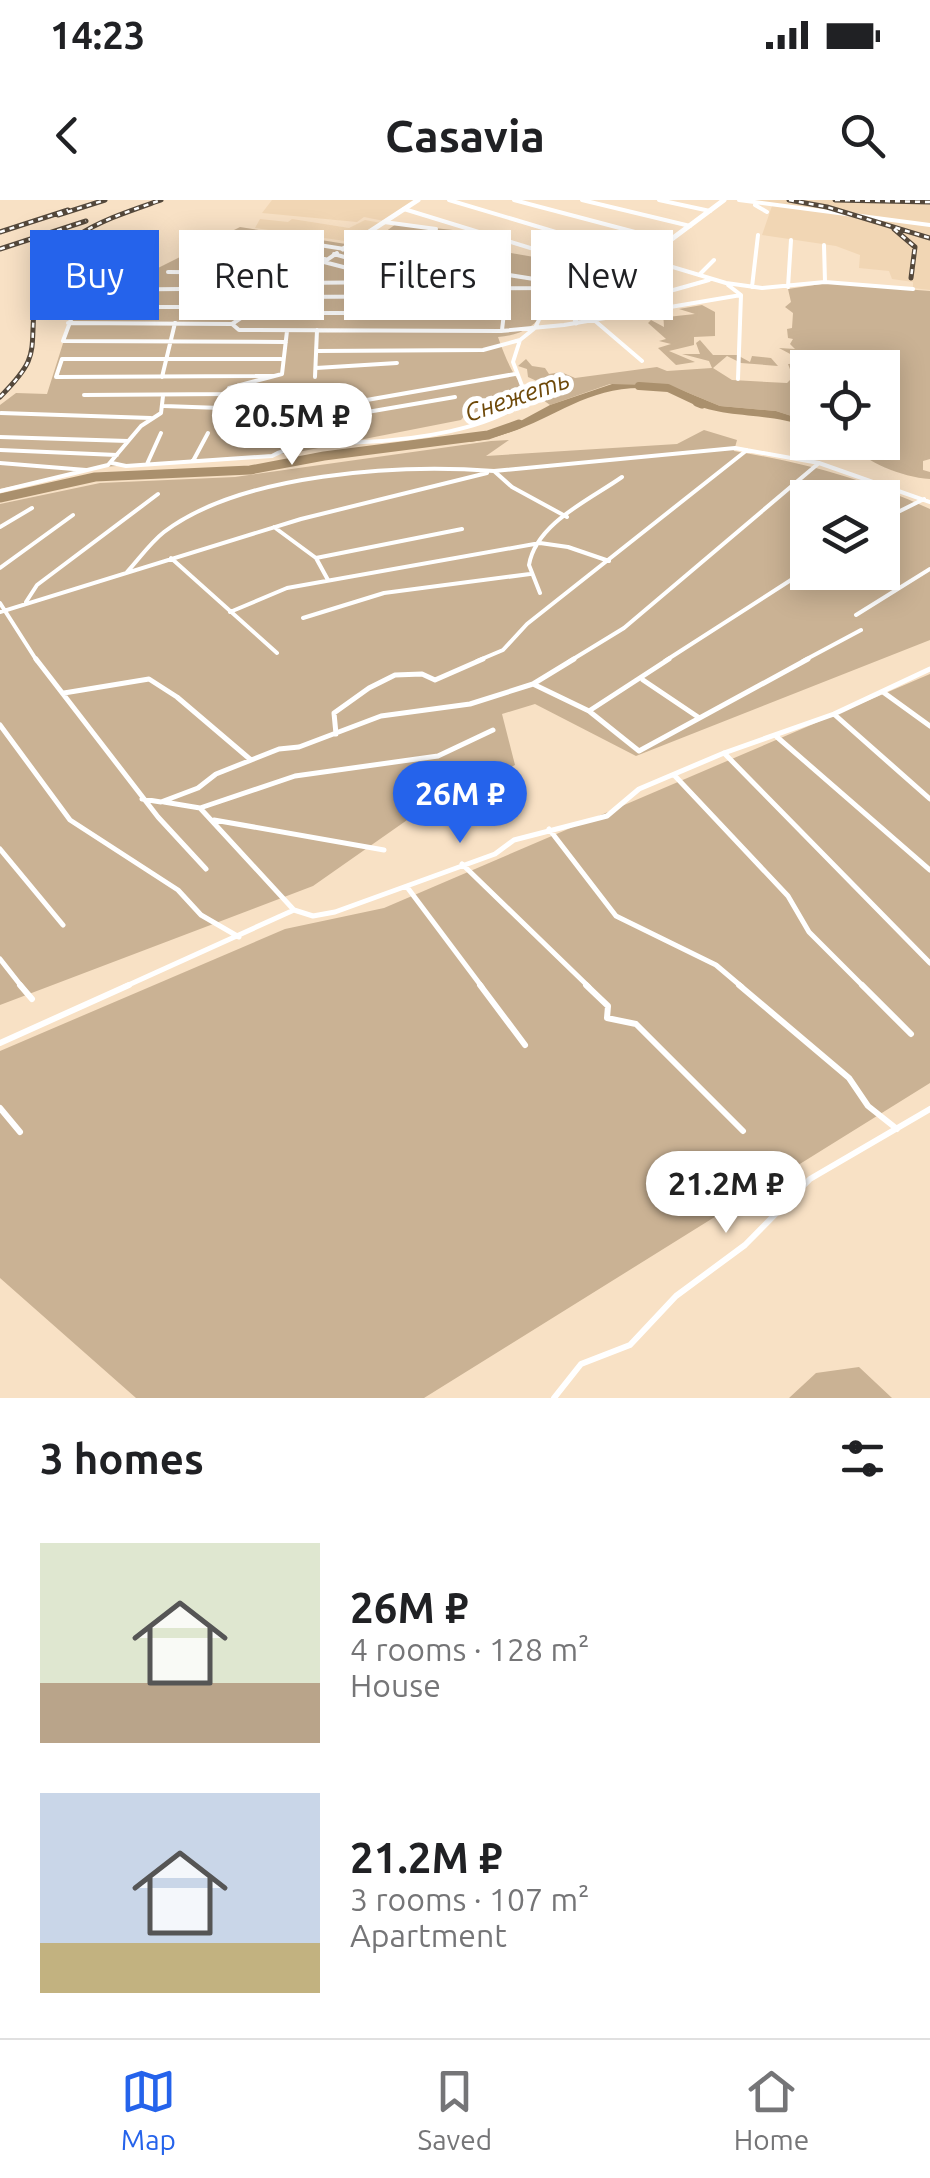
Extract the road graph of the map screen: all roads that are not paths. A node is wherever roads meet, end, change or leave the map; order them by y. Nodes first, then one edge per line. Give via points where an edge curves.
1 (418, 200) edge
2 (449, 200) edge
3 (514, 200) edge
4 (582, 200) edge
5 (659, 200) edge
6 (724, 200) edge
7 (739, 200) edge
8 (755, 202) junction
9 (404, 210) junction
10 (713, 211) junction
11 (767, 212) dead end
12 (384, 222) junction
13 (930, 224) edge
14 (693, 226) junction
15 (436, 230) dead end
16 (550, 230) edge
17 (627, 230) edge
18 (758, 236) dead end
19 (791, 240) dead end
20 (673, 241) edge
21 (824, 245) dead end
22 (324, 246) edge
23 (343, 249) junction
24 (531, 249) edge
25 (334, 254) junction
26 (344, 257) edge
27 (714, 260) dead end
28 (326, 261) joint
29 (344, 267) edge
30 (673, 267) edge
31 (168, 272) dead end
32 (179, 272) edge
33 (698, 275) junction
34 (511, 276) edge
35 (710, 280) junction
36 (826, 282) junction
37 (726, 284) junction
38 (788, 286) junction
39 (752, 287) junction
40 (511, 288) edge
41 (913, 289) dead end
42 (673, 290) edge
43 (741, 296) junction
44 (673, 307) edge
45 (70, 320) edge
46 (238, 320) edge
47 (504, 320) edge
48 (539, 320) edge
49 (575, 320) edge
50 (594, 320) joint
51 (175, 323) junction
52 (576, 323) junction
53 (68, 324) junction
54 (232, 324) junction
55 (535, 328) junction
56 (317, 330) junction
57 (287, 331) junction
58 (502, 331) junction
59 (520, 340) junction
60 (172, 341) junction
61 (286, 342) junction
62 (316, 351) junction
63 (167, 358) junction
64 (282, 360) junction
65 (642, 361) dead end
66 (397, 363) dead end
67 (316, 368) junction
68 (515, 374) junction
69 (273, 376) junction
70 (162, 377) junction
71 (315, 377) dead end
72 (738, 378) dead end
73 (84, 395) dead end
74 (164, 396) junction
75 (455, 397) dead end
76 (381, 398) junction
77 (164, 406) junction
78 (388, 411) junction
79 (241, 412) junction
80 (1, 413) edge
81 (154, 419) junction
82 (268, 430) junction
83 (161, 433) dead end
84 (208, 433) dead end
85 (277, 434) dead end
86 (0, 437) edge
87 (128, 441) junction
88 (0, 450) edge
89 (748, 450) junction
90 (118, 455) junction
91 (194, 461) junction
92 (819, 462) junction
93 (0, 463) edge
94 (112, 463) junction
95 (147, 464) junction
96 (88, 471) junction
97 (494, 471) junction
98 (622, 477) dead end
99 (0, 491) edge
100 (158, 494) dead end
101 (927, 501) edge
102 (32, 508) dead end
103 (900, 512) edge
104 (73, 515) dead end
105 (566, 518) junction
106 (0, 527) edge
107 (274, 527) junction
108 (462, 529) dead end
109 (540, 543) junction
110 (172, 558) junction
111 (316, 558) junction
112 (609, 561) junction
113 (0, 568) edge
114 (930, 569) edge
115 (127, 572) junction
116 (530, 574) junction
117 (328, 580) junction
118 (790, 581) edge
119 (540, 593) dead end
120 (0, 603) edge
121 (25, 604) junction
122 (3, 612) edge
123 (230, 612) junction
124 (856, 615) dead end
125 (303, 618) dead end
126 (861, 630) dead end
127 (277, 654) dead end
128 (930, 669) edge
129 (643, 680) junction
130 (533, 684) junction
131 (883, 692) junction
132 (64, 693) junction
133 (589, 711) junction
134 (834, 714) junction
135 (698, 717) junction
136 (0, 724) edge
137 (930, 726) edge
138 (493, 730) dead end
139 (336, 734) junction
140 (777, 736) junction
141 (724, 753) junction
142 (252, 760) junction
143 (675, 776) junction
144 (142, 799) junction
145 (930, 799) edge
146 (161, 802) junction
147 (200, 808) junction
148 (212, 820) junction
149 (548, 828) junction
150 (0, 850) edge
151 (384, 850) dead end
152 (462, 864) junction
153 (206, 869) dead end
154 (930, 870) edge
155 (407, 886) junction
156 (294, 910) junction
157 (63, 925) dead end
158 (240, 937) junction
159 (0, 960) edge
160 (930, 962) edge
161 (32, 999) dead end
162 (910, 1034) dead end
163 (0, 1043) edge
164 (525, 1045) dead end
165 (0, 1108) edge
166 (930, 1109) edge
167 (897, 1129) junction
168 (743, 1131) dead end
169 (20, 1132) dead end
170 (554, 1398) edge

1 - 9 street
2 - 16 street
3 - 17 street
4 - 14 street
5 - 10 street
6 - 10 street
7 - 8 street
8 - 11 street
8 - 13 street
9 - 12 street
9 - 24 street
10 - 14 street
12 - 15 street
12 - 23 street
14 - 20 street
18 - 39 street
19 - 38 street
21 - 36 street
22 - 23 street
23 - 25 street
25 - 26 street
25 - 28 street
27 - 33 street
28 - 29 street
30 - 33 street
31 - 32 street
33 - 35 street
34 - 40 street via 553,282 552,288
35 - 37 street
35 - 42 street
36 - 38 street
36 - 41 street
37 - 39 street
37 - 43 street
38 - 39 street
43 - 44 street
43 - 72 street
45 - 53 street
46 - 54 street
47 - 58 street
48 - 55 street
49 - 52 street
50 - 52 street
50 - 65 street
51 - 53 street
51 - 54 street
51 - 60 street
52 - 55 street
53 - 60 street via 63,341
54 - 57 street via 239,330
55 - 58 street
55 - 59 street
56 - 57 street
56 - 58 street
56 - 62 street
57 - 61 street
59 - 62 street via 483,350
59 - 68 street
60 - 61 street
60 - 63 street
61 - 64 street
62 - 67 street
63 - 64 street
63 - 70 street
63 - 70 street via 62,359 56,377
64 - 69 street via 282,374
66 - 67 street
67 - 71 street
68 - 76 street
68 - 91 street via 527,399 485,423 372,442 290,446 272,456
69 - 70 street
69 - 74 street via 227,394
73 - 74 street
74 - 77 street
75 - 78 street
76 - 78 street
76 - 79 street via 304,411
77 - 79 street
77 - 81 street
78 - 82 street
79 - 82 street
80 - 81 street
81 - 87 street
82 - 85 street
83 - 95 street
84 - 91 street
86 - 87 street
87 - 90 street
88 - 90 street
89 - 92 street
89 - 97 street
89 - 112 street
90 - 94 street
91 - 95 street
92 - 101 street
92 - 130 street via 624,628
93 - 96 street
94 - 95 street
94 - 96 street
96 - 99 street
97 - 105 street
97 - 107 street
97 - 115 street via 365,472 246,492 164,532
98 - 105 street
100 - 121 street via 36,585
101 - 103 street
102 - 106 street
104 - 113 street
105 - 109 street
107 - 110 street
107 - 111 street
108 - 111 street
109 - 112 street
109 - 116 street via 529,557
109 - 117 street
110 - 115 street
110 - 123 street
111 - 117 street
112 - 139 street via 503,650 435,680 412,672 355,696 334,713
114 - 124 street
115 - 121 street
116 - 119 street
116 - 125 street via 384,593
117 - 123 street via 275,592
118 - 129 street
120 - 122 street
121 - 122 street
122 - 132 street
123 - 127 street
126 - 135 street
128 - 131 street
129 - 133 street
129 - 135 street
130 - 133 street
130 - 139 street via 470,704 381,716
131 - 134 street
131 - 137 street
132 - 142 street via 150,679
132 - 144 street
133 - 135 street via 639,751
134 - 140 street
134 - 145 street
136 - 158 street via 70,820
138 - 147 street via 438,756 295,776
139 - 142 street
140 - 141 street
140 - 154 street
141 - 143 street
141 - 160 street
142 - 146 street
143 - 149 street via 639,789 607,816
143 - 162 street via 788,896 809,932
144 - 146 street
144 - 153 street
146 - 147 street
147 - 148 street
148 - 151 street
148 - 156 street
149 - 152 street
149 - 167 street via 616,916 716,965 849,1078 868,1106
150 - 157 street
152 - 155 street
152 - 168 street via 591,987 608,1006 608,1018 636,1024
155 - 156 street via 335,912 314,916
155 - 164 street
156 - 158 street
158 - 163 street
159 - 161 street
165 - 169 street
166 - 167 street
167 - 170 street via 810,1179 630,1345 581,1364

